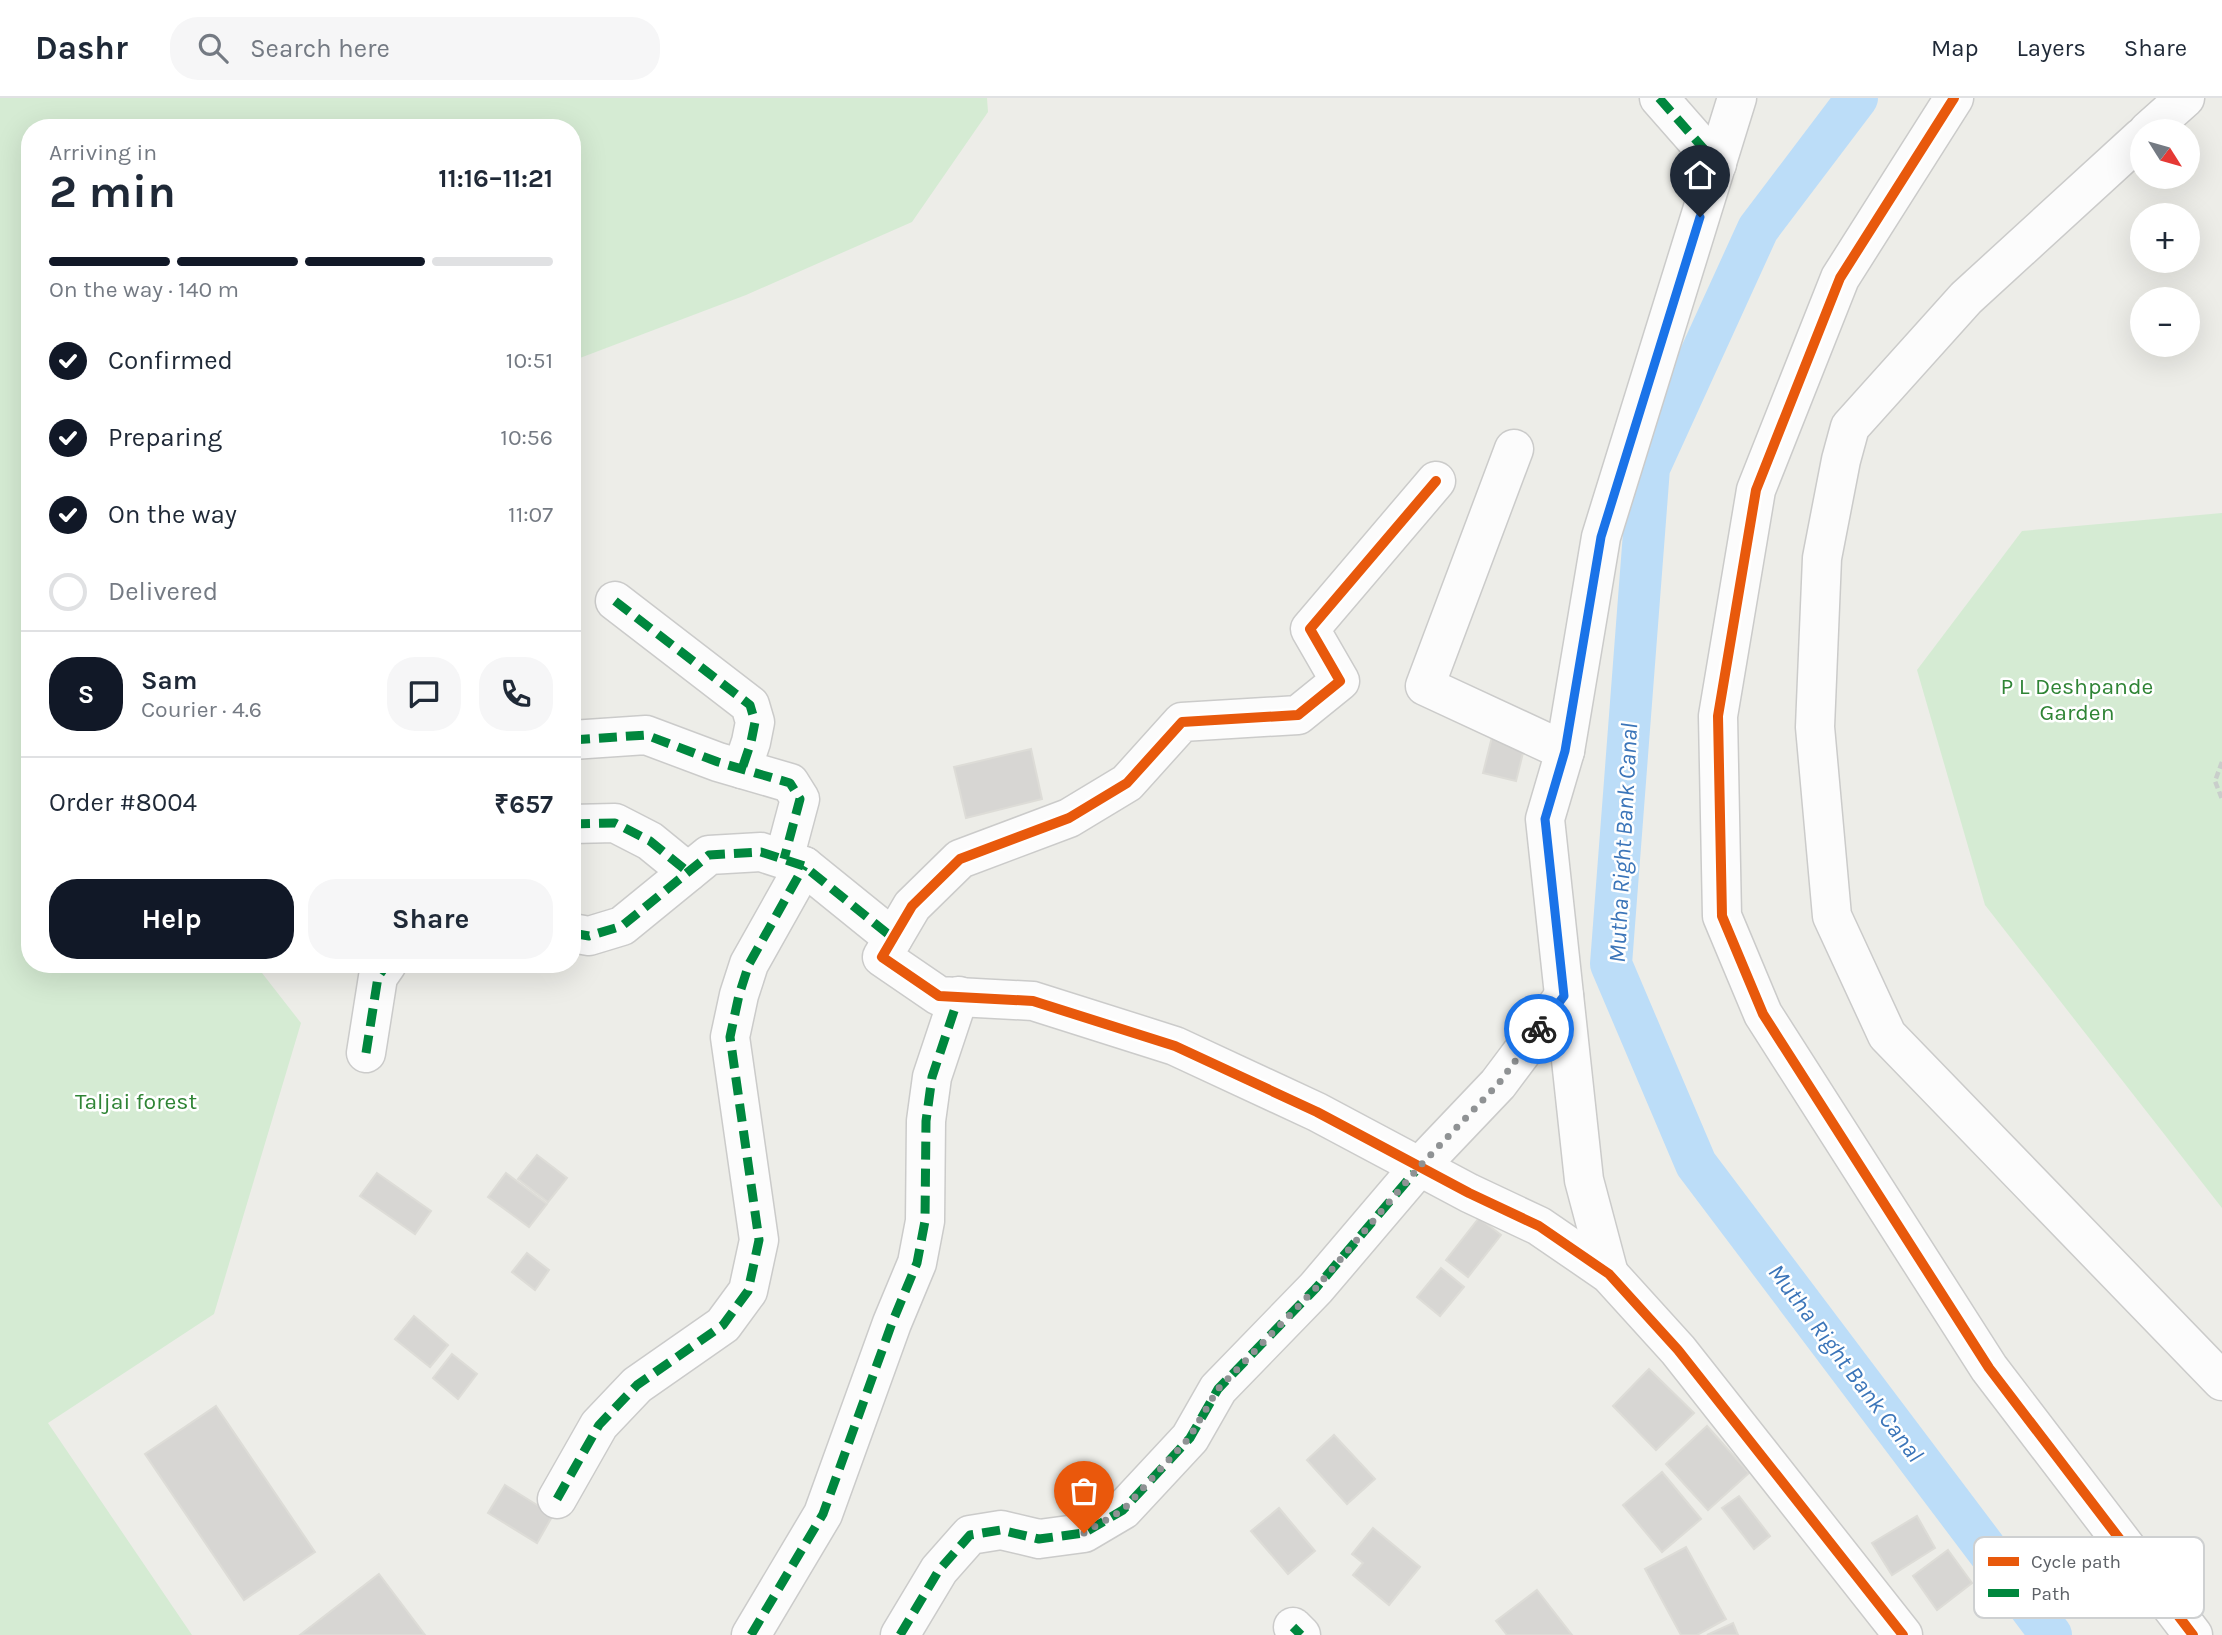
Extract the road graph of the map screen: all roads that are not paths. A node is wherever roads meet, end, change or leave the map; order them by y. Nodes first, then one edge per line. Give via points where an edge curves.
1 (1660, 98) edge
2 (1737, 98) edge
3 (1954, 98) edge
4 (2185, 98) edge
5 (2161, 119) edge
6 (2130, 148) edge
7 (1717, 164) junction
8 (1514, 449) dead end
9 (1436, 481) dead end
10 (615, 601) dead end
11 (581, 739) edge
12 (1565, 751) junction
13 (742, 769) junction
14 (581, 824) edge
15 (794, 863) junction
16 (688, 873) junction
17 (581, 935) edge
18 (893, 938) junction
19 (381, 973) edge
20 (959, 996) junction
21 (1564, 996) junction
22 (366, 1053) dead end
23 (1419, 1167) junction
24 (1609, 1274) junction
25 (2222, 1381) edge
26 (556, 1499) dead end
27 (2118, 1537) edge
28 (2180, 1618) edge
29 (751, 1635) edge
30 (900, 1635) edge
31 (1903, 1635) edge
32 (2193, 1635) edge

1 - 7 street
2 - 7 street
3 - 27 street via 1840,278 1756,490 1718,716 1722,916 1763,1014 1989,1368
4 - 5 street
6 - 25 street via 1966,298 1850,427 1822,558 1815,727 1832,916 1887,1035
7 - 12 street via 1601,537
8 - 12 street via 1425,687
9 - 18 street via 1310,629 1340,681 1298,715 1182,722 1127,783 1069,818 960,859 912,906
10 - 13 street via 750,705 754,722
11 - 13 street via 646,735
12 - 21 street via 1545,819
13 - 15 street via 790,783 800,799
14 - 16 street via 615,823 650,841
15 - 16 street via 761,852 709,855
15 - 18 street
15 - 26 street via 750,964 730,1037 759,1240 748,1291 723,1325 637,1385 598,1425
16 - 17 street via 622,926
18 - 20 street via 882,957 939,996
19 - 22 street
20 - 23 street via 1033,1001 1175,1046 1317,1112
20 - 29 street via 932,1077 926,1121 925,1221 916,1263 823,1514
21 - 23 street via 1499,1083
21 - 24 street via 1584,1180
23 - 24 street via 1539,1226
23 - 30 street via 1316,1288 1218,1389 1189,1438 1123,1510 1084,1533 1040,1539 1001,1530 971,1535 939,1570
24 - 31 street via 1678,1350
28 - 32 street

